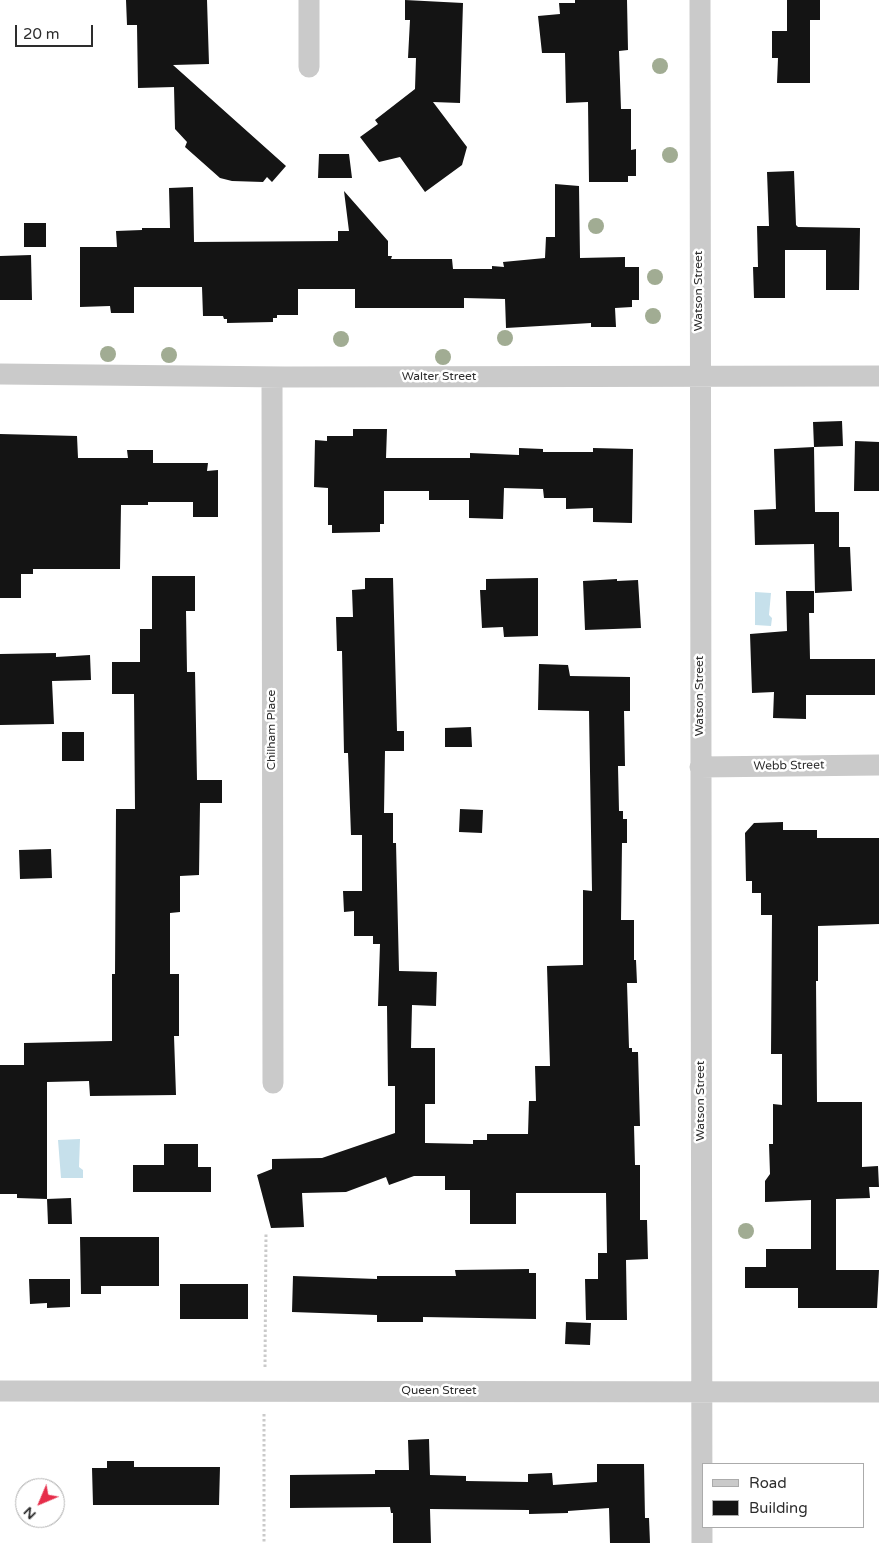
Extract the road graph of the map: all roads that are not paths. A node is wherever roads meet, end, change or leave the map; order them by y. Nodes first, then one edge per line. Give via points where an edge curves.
1 (310, 0) edge
2 (700, 0) edge
3 (309, 67) dead end
4 (0, 374) edge
5 (879, 376) edge
6 (272, 377) junction
7 (699, 377) junction
8 (879, 765) edge
9 (700, 767) junction
10 (272, 1084) dead end
11 (0, 1391) edge
12 (702, 1391) junction
13 (879, 1392) edge
14 (702, 1543) edge

1 - 3 street
2 - 7 street, Watson Street
4 - 6 street, Walter Street
5 - 7 street, Walter Street
6 - 7 street, Walter Street
6 - 10 street, Chilham Place
7 - 9 street, Watson Street
8 - 9 street, Webb Street
9 - 12 street, Watson Street
11 - 12 street, Queen Street
12 - 13 street, Queen Street
12 - 14 street, Watson Street

